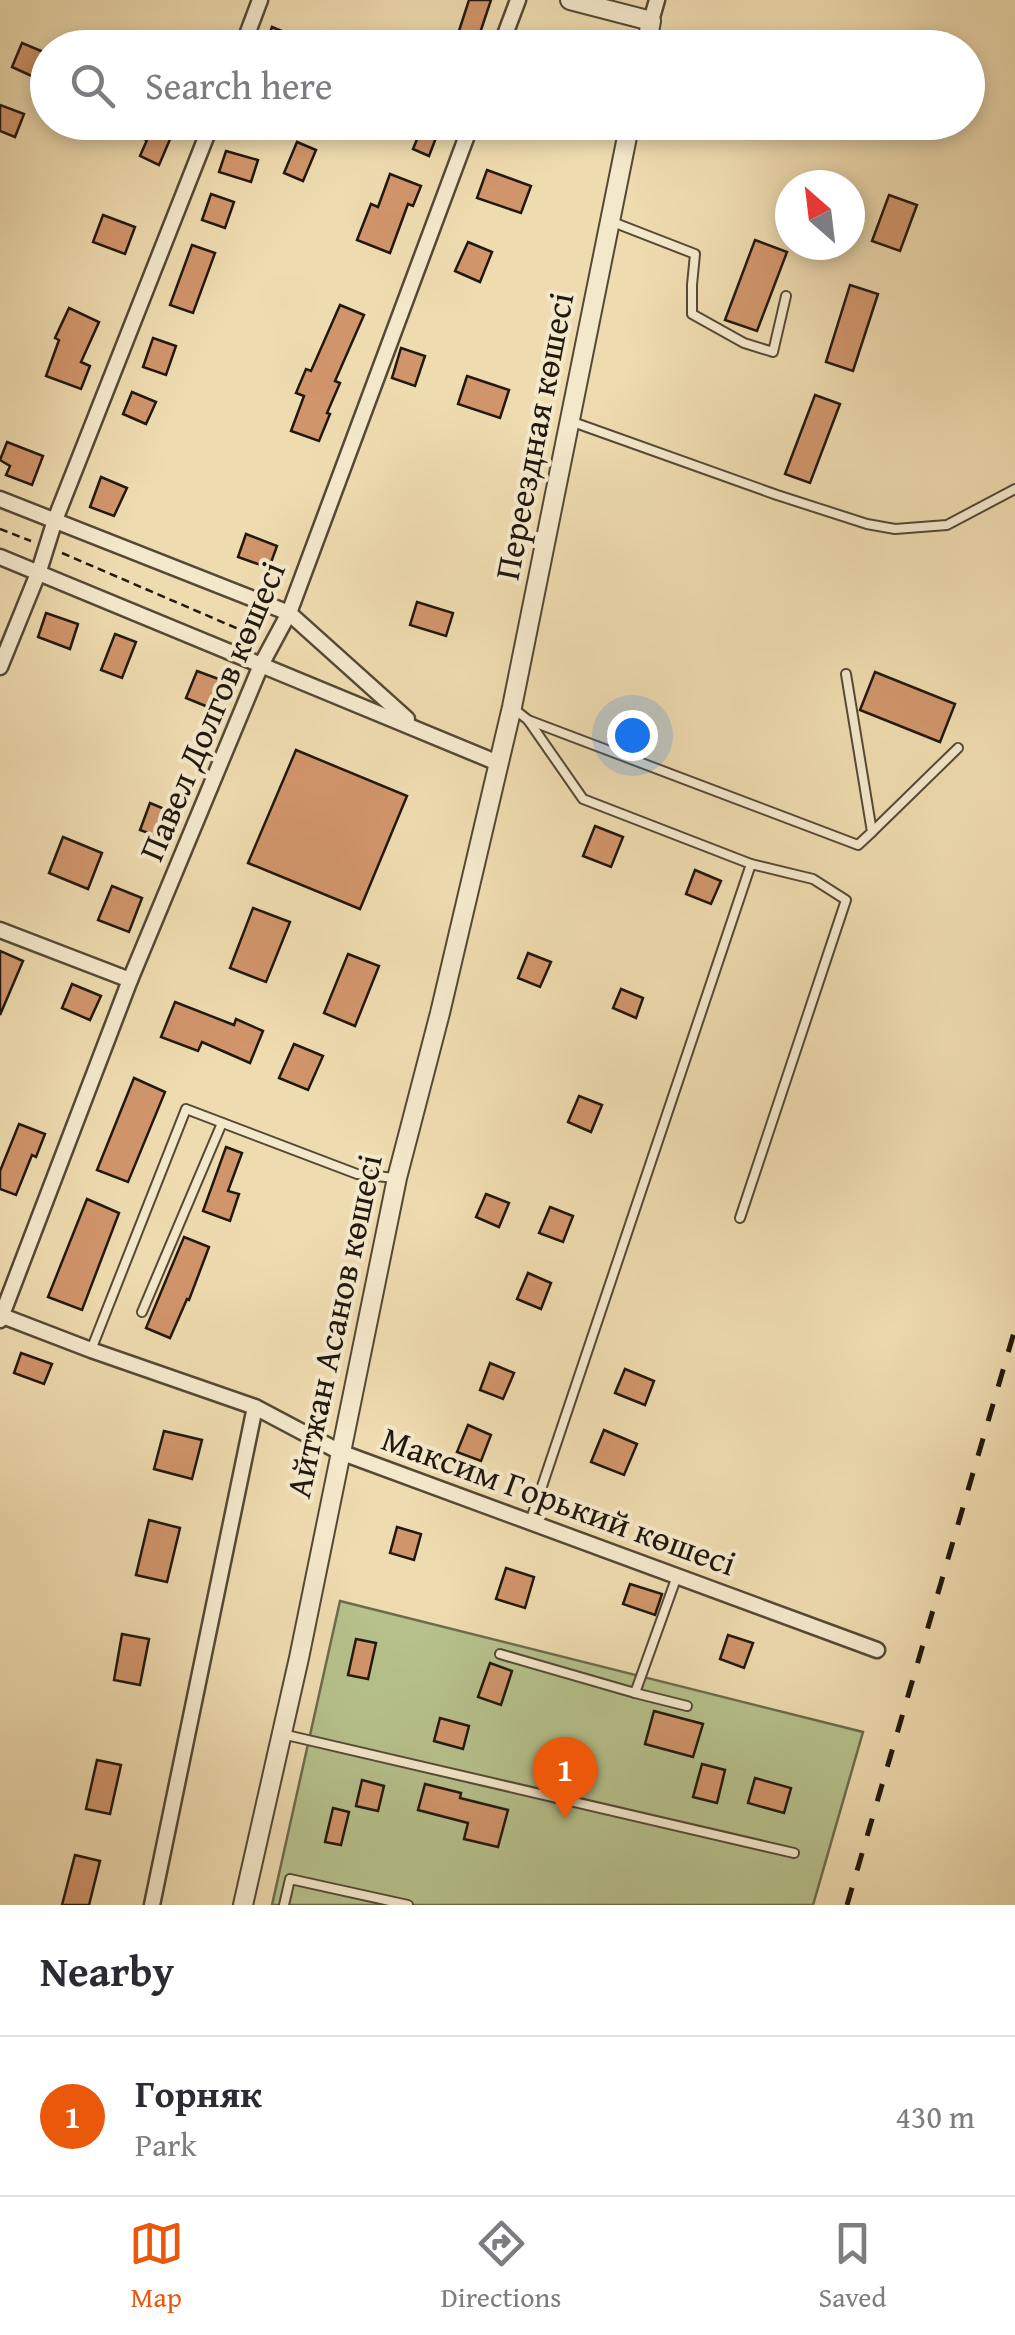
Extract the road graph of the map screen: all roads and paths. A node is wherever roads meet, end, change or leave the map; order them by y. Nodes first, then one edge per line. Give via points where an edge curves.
1 (260, 0) edge
2 (518, 0) edge
3 (570, 0) edge
4 (656, 0) edge
5 (651, 22) junction
6 (249, 30) edge
7 (507, 30) edge
8 (649, 30) edge
9 (205, 140) edge
10 (465, 140) edge
11 (626, 140) edge
12 (610, 220) junction
13 (786, 296) dead end
14 (570, 421) junction
15 (1015, 489) edge
16 (0, 500) edge
17 (55, 520) junction
18 (0, 529) edge
19 (46, 547) junction
20 (0, 557) edge
21 (39, 572) junction
22 (289, 613) junction
23 (273, 644) junction
24 (260, 665) junction
25 (0, 666) edge
26 (846, 674) dead end
27 (512, 707) junction
28 (528, 720) junction
29 (416, 727) junction
30 (958, 748) dead end
31 (498, 763) junction
32 (872, 832) junction
33 (751, 864) junction
34 (0, 930) edge
35 (130, 980) junction
36 (222, 1123) junction
37 (396, 1178) junction
38 (740, 1218) dead end
39 (142, 1312) dead end
40 (1, 1317) edge
41 (91, 1350) junction
42 (255, 1407) junction
43 (340, 1452) junction
44 (530, 1522) junction
45 (676, 1576) junction
46 (876, 1650) dead end
47 (500, 1654) dead end
48 (635, 1693) junction
49 (687, 1706) dead end
50 (282, 1734) junction
51 (794, 1853) dead end
52 (152, 1905) edge
53 (243, 1905) edge
54 (284, 1905) edge
55 (408, 1905) edge

1 - 6 street
2 - 7 street
3 - 5 street
4 - 5 street
5 - 8 street
9 - 17 street
10 - 22 street, Павел Долгов көшесі
11 - 12 street, Переездная көшесі
12 - 13 lane via 695,254 692,314 744,342 773,352
12 - 14 street, Переездная көшесі
14 - 15 lane via 895,529 947,525
14 - 27 street, Переездная көшесі
16 - 17 street
17 - 19 street
17 - 22 street
18 - 19 path
19 - 21 street
19 - 23 path
20 - 21 street
21 - 24 street
21 - 25 street
22 - 23 street, Павел Долгов көшесі
22 - 29 street
23 - 24 street, Павел Долгов көшесі
24 - 29 street
24 - 35 street, Павел Долгов көшесі
26 - 32 lane
27 - 28 lane
27 - 31 street, Переездная көшесі
28 - 32 lane via 858,845
28 - 33 lane via 583,798
29 - 31 street
30 - 32 lane
31 - 37 street, Айтжан Асанов көшесі
33 - 38 lane via 813,879 846,900
33 - 44 lane
34 - 35 street
35 - 40 street, Павел Долгов көшесі
36 - 37 lane via 356,1174
36 - 39 lane
36 - 41 lane via 186,1109
37 - 43 street, Айтжан Асанов көшесі
40 - 41 street, Максим Горький көшесі
41 - 42 street, Максим Горький көшесі
42 - 43 street, Максим Горький көшесі
42 - 52 street, Айтжан Асанов көшесі
43 - 44 street, Максим Горький көшесі
43 - 50 street, Айтжан Асанов көшесі
44 - 45 street, Максим Горький көшесі
45 - 46 street, Максим Горький көшесі
45 - 48 lane
47 - 48 lane
48 - 49 lane
50 - 51 lane
50 - 53 street, Айтжан Асанов көшесі
54 - 55 lane via 290,1879

